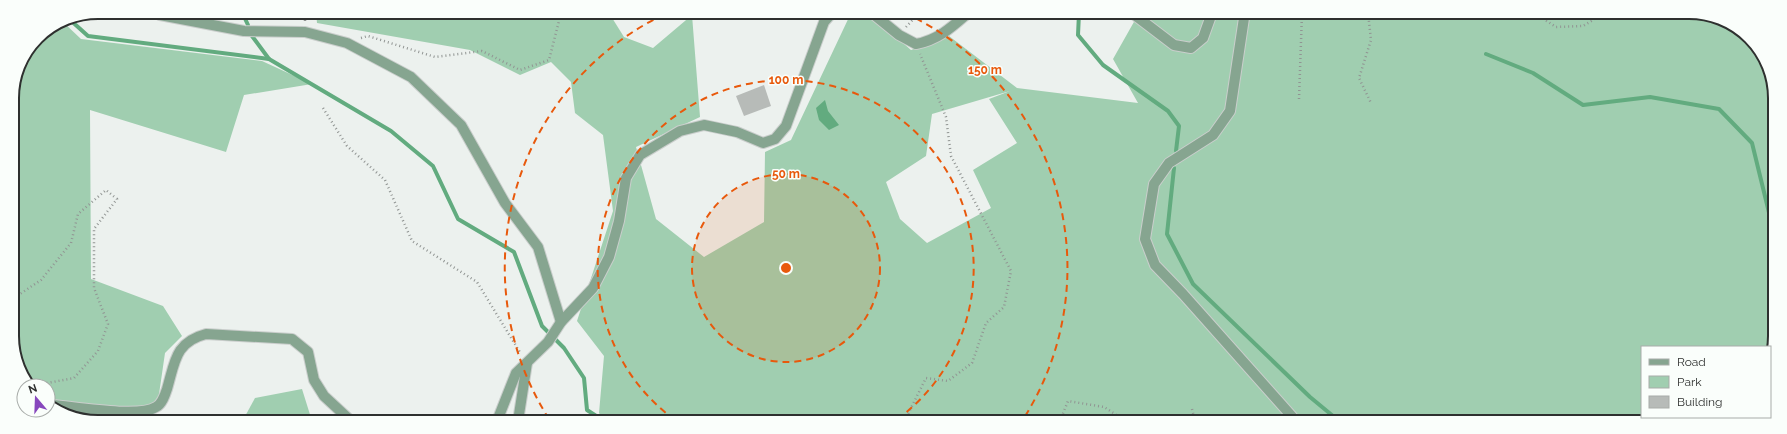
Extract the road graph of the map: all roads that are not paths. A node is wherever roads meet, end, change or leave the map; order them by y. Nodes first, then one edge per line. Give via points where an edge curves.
1 (181, 19) edge
2 (827, 19) edge
3 (879, 19) edge
4 (961, 19) edge
5 (1140, 19) edge
6 (1210, 19) edge
7 (1244, 19) edge
8 (559, 325) junction
9 (527, 363) junction
10 (64, 407) edge
11 (344, 415) edge
12 (499, 415) edge
13 (519, 415) edge
14 (1291, 415) edge

1 - 8 street via 244,31 305,32 347,43 411,77 461,125 505,203 538,247
2 - 8 street via 786,126 775,139 763,143 737,132 704,125 680,132 640,155 626,178 619,221 608,257 593,288
3 - 4 street via 899,35 916,44 944,34
5 - 6 street via 1174,46 1190,48 1203,38
7 - 14 street via 1230,111 1213,135 1169,163 1154,184 1145,239 1155,265 1184,294
8 - 9 street via 548,342
9 - 12 street via 516,373
9 - 13 street
10 - 11 street via 140,412 157,407 164,397 178,352 192,337 214,334 292,339 308,352 314,380 324,396

